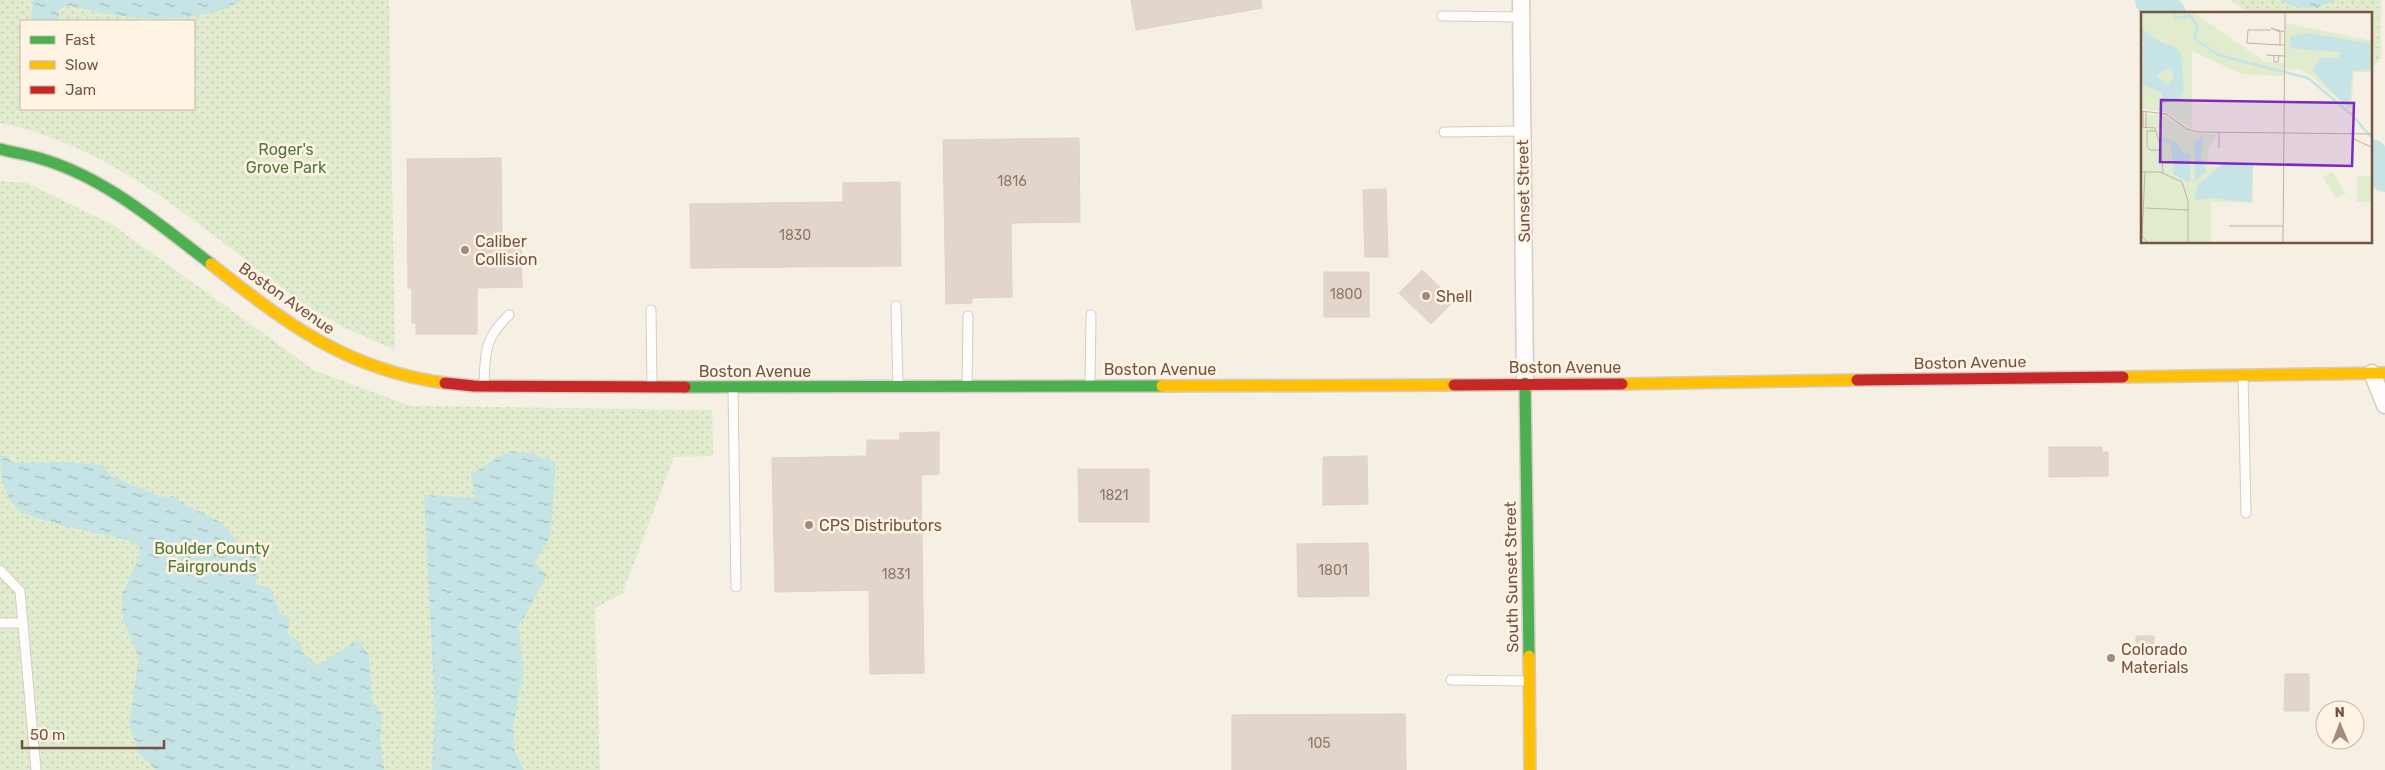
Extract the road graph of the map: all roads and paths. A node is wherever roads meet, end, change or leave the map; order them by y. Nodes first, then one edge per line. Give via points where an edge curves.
1 (1521, 0) edge
2 (1442, 16) dead end
3 (1522, 17) junction
4 (1523, 130) junction
5 (1444, 132) dead end
6 (0, 149) edge
7 (896, 306) dead end
8 (651, 310) dead end
9 (509, 315) dead end
10 (1091, 315) dead end
11 (968, 316) dead end
12 (2378, 373) edge
13 (2243, 375) junction
14 (1525, 383) junction
15 (484, 386) junction
16 (1090, 386) junction
17 (652, 387) junction
18 (733, 387) junction
19 (898, 387) junction
20 (967, 387) junction
21 (2385, 405) edge
22 (2246, 513) dead end
23 (0, 570) edge
24 (736, 587) dead end
25 (0, 623) edge
26 (23, 623) junction
27 (1450, 680) dead end
28 (1529, 681) junction
29 (36, 770) edge
30 (1530, 770) edge

1 - 3 street, Sunset Street
2 - 3 lane
3 - 4 street, Sunset Street
4 - 5 lane
4 - 14 street, Sunset Street
6 - 15 street, Boston Avenue via 16,151 73,170 116,195 332,350 426,382
7 - 19 lane
8 - 17 lane
9 - 15 lane via 492,331 485,357
10 - 16 lane
11 - 20 lane
12 - 13 street, Boston Avenue
12 - 21 street
13 - 14 street, Boston Avenue
13 - 22 lane
14 - 16 street, Boston Avenue
14 - 28 street, South Sunset Street
15 - 17 street, Boston Avenue
16 - 20 street, Boston Avenue
17 - 18 street, Boston Avenue
18 - 19 street, Boston Avenue
18 - 24 lane
19 - 20 street, Boston Avenue
23 - 26 lane via 20,591
25 - 26 lane
26 - 29 lane
27 - 28 lane
28 - 30 street, South Sunset Street

